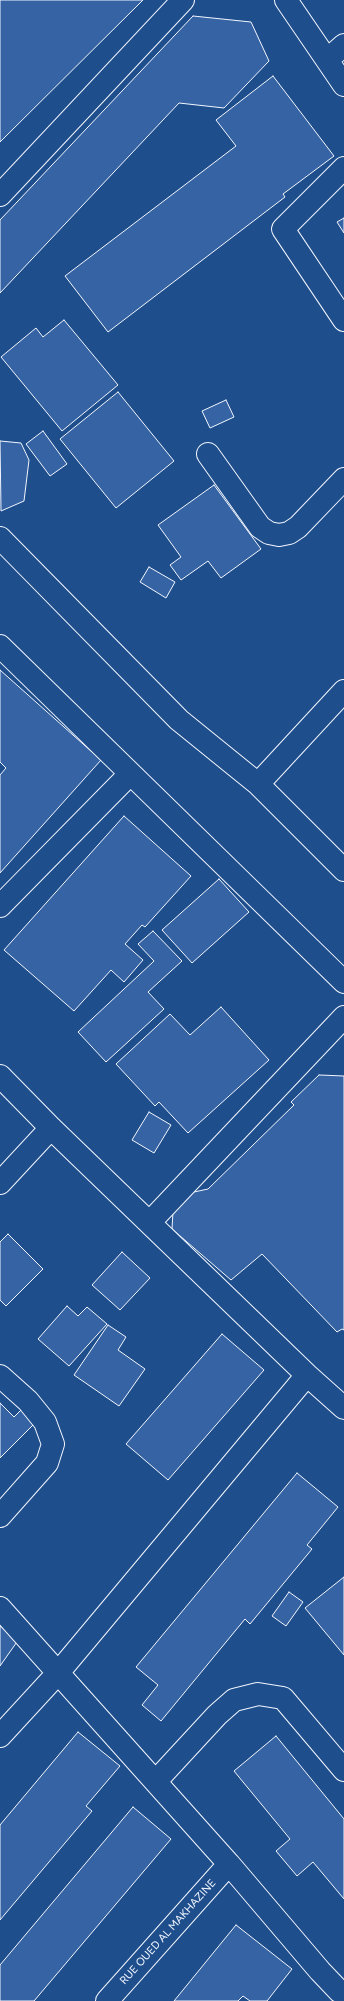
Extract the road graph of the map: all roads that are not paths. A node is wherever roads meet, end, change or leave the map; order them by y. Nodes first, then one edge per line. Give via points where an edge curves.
1 (183, 0) edge
2 (286, 0) edge
3 (344, 45) edge
4 (327, 60) junction
5 (344, 85) edge
6 (344, 168) edge
7 (0, 195) edge
8 (344, 320) edge
9 (208, 454) dead end
10 (343, 483) edge
11 (0, 538) edge
12 (0, 646) edge
13 (344, 691) edge
14 (130, 774) junction
15 (258, 784) junction
16 (344, 870) edge
17 (0, 906) edge
18 (344, 982) edge
19 (344, 1018) edge
20 (0, 1076) edge
21 (51, 1128) junction
22 (0, 1183) edge
23 (150, 1222) junction
24 (307, 1375) junction
25 (0, 1376) edge
26 (344, 1408) edge
27 (0, 1516) edge
28 (0, 1608) edge
29 (58, 1673) junction
30 (0, 1736) edge
31 (344, 1770) edge
32 (156, 1781) junction
33 (229, 1864) junction
34 (344, 1992) edge
35 (107, 2001) edge

1 - 7 street
2 - 4 street
3 - 4 street
4 - 5 street
6 - 8 street via 283,229
9 - 10 street via 260,527 269,533 290,533
11 - 15 street via 179,720
12 - 14 street
13 - 15 street
14 - 17 street
14 - 18 street
15 - 16 street
19 - 23 street
20 - 21 street
21 - 22 street
21 - 23 street
23 - 24 street
24 - 26 street
24 - 29 street
25 - 27 street via 28,1401 45,1422 53,1444 47,1463
28 - 29 street
29 - 30 street
29 - 32 street
31 - 32 street via 283,1698 258,1694 234,1700
32 - 33 street
33 - 34 street via 320,1971 339,1991
33 - 35 street, RUE OUED AL MAKHAZINE

